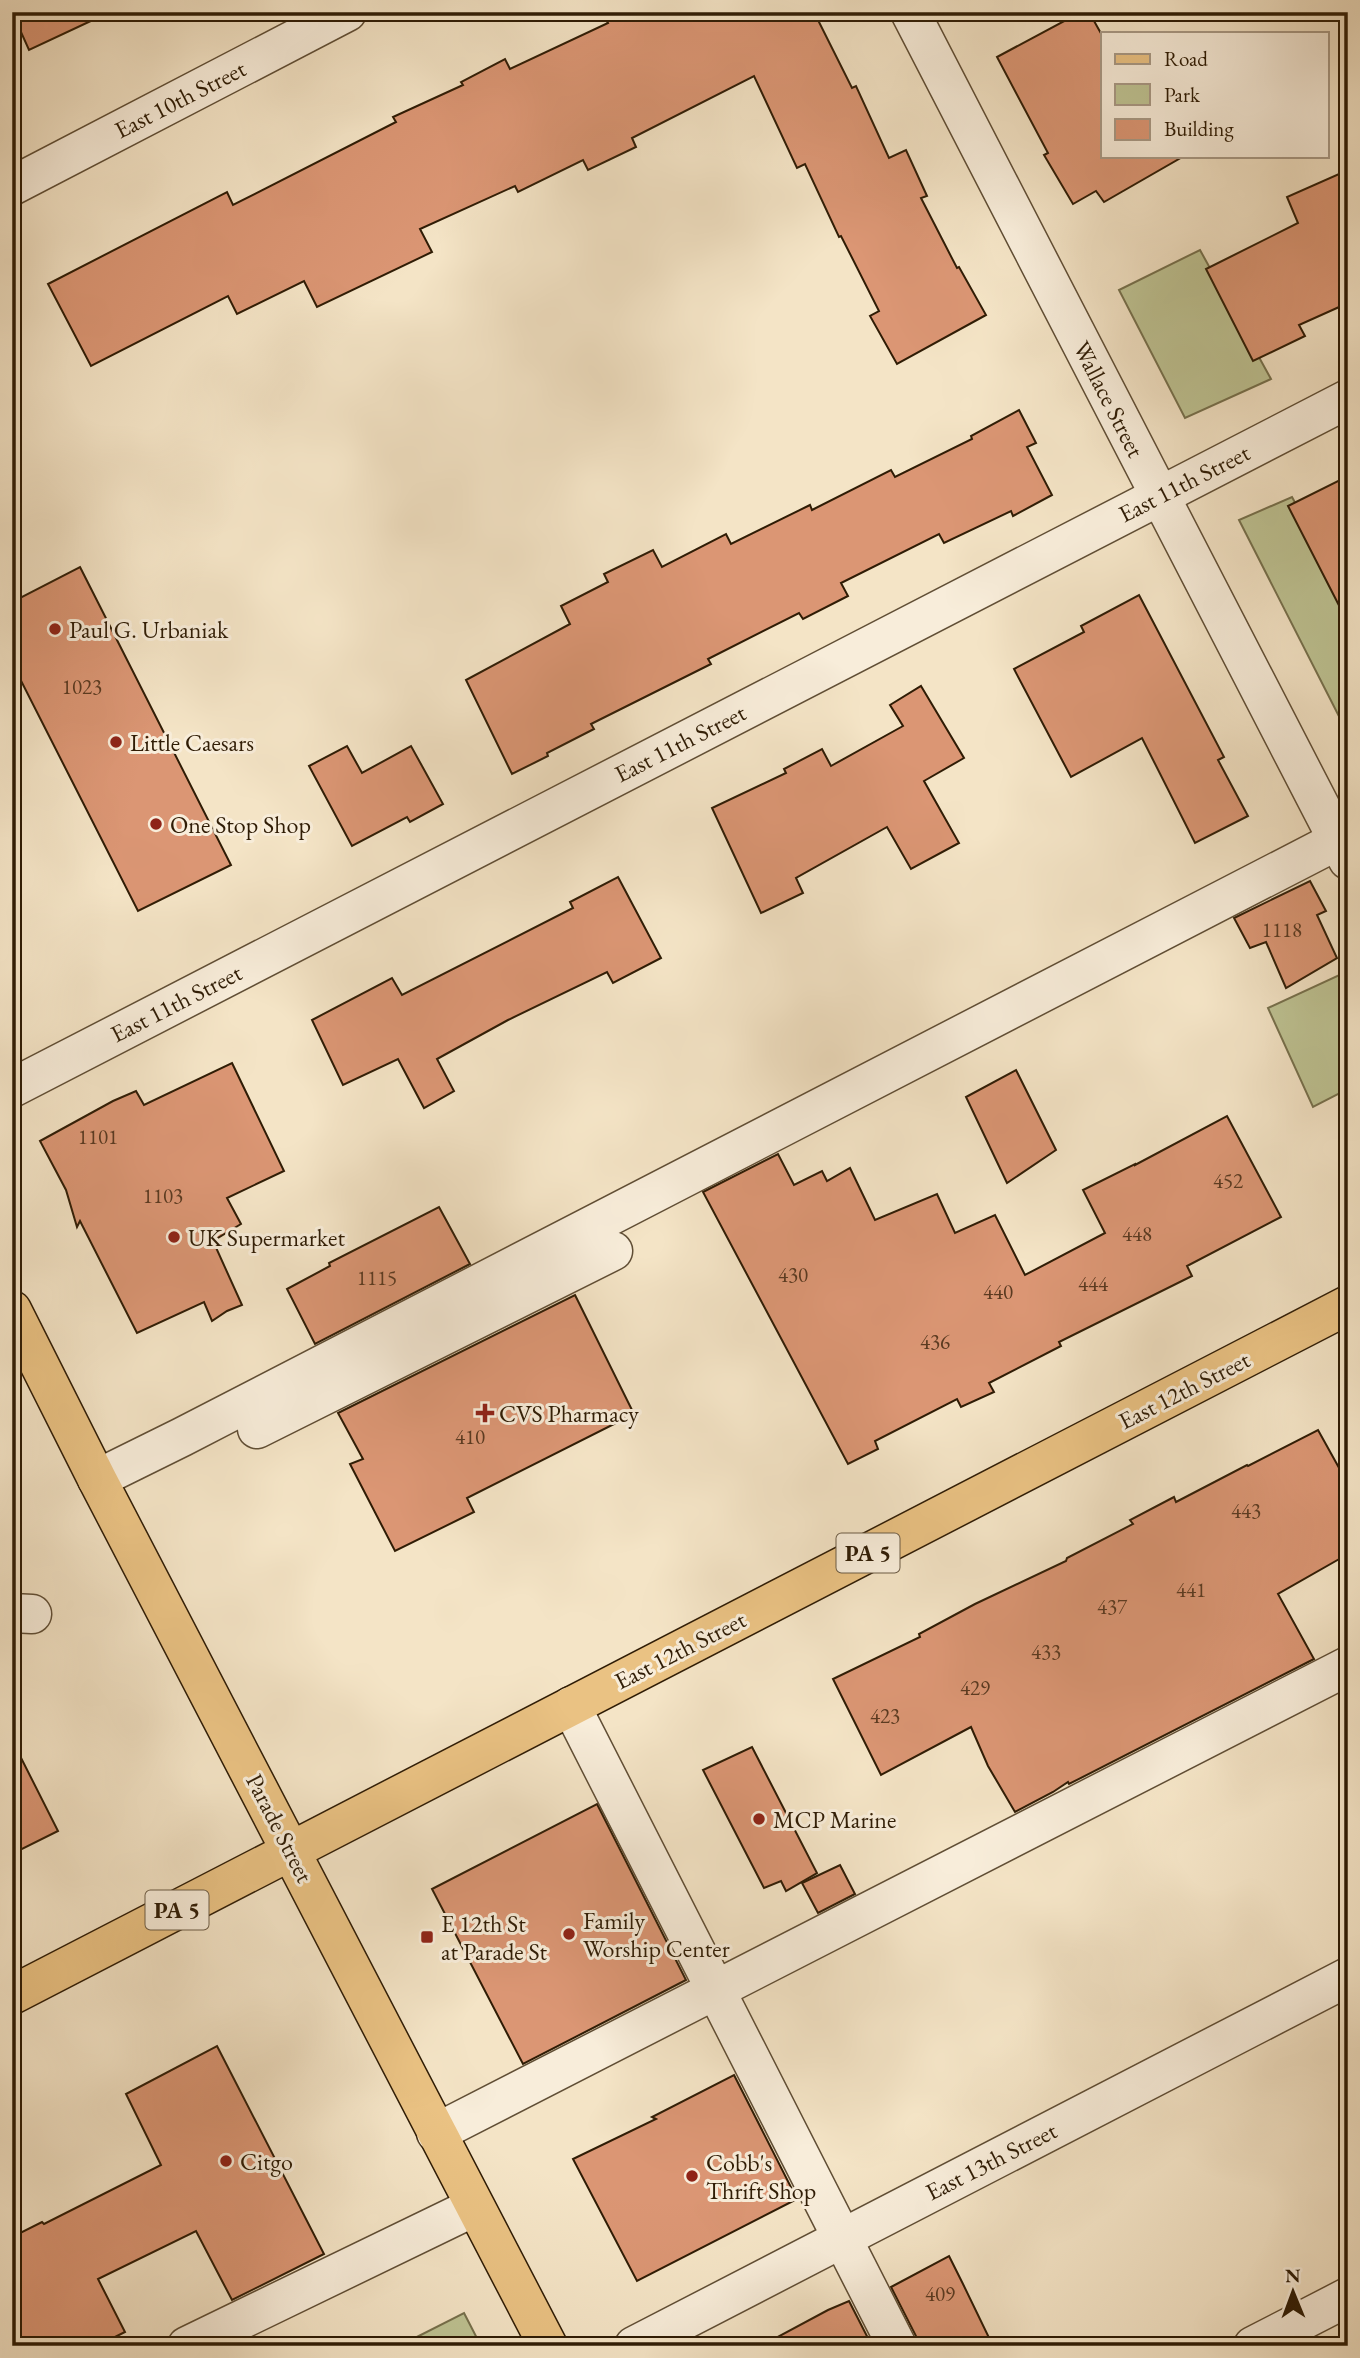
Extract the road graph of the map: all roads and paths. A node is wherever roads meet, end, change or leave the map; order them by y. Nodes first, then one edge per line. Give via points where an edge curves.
1 (347, 12) edge
2 (910, 12) edge
3 (12, 186) edge
4 (1348, 398) edge
5 (1159, 496) junction
6 (1344, 845) edge
7 (12, 1088) edge
8 (613, 1251) dead end
9 (1348, 1305) edge
10 (12, 1310) edge
11 (257, 1429) dead end
12 (97, 1479) junction
13 (1348, 1666) edge
14 (571, 1706) junction
15 (292, 1851) junction
16 (1348, 1977) edge
17 (714, 1989) junction
18 (12, 1995) edge
19 (436, 2133) junction
20 (474, 2207) junction
21 (842, 2238) junction
22 (1348, 2297) edge
23 (187, 2346) edge
24 (548, 2346) edge
25 (634, 2346) edge
26 (897, 2346) edge
27 (1253, 2346) edge

1 - 3 street, East 10th Street
2 - 5 street, Wallace Street
4 - 5 street, East 11th Street
5 - 6 street, Wallace Street
5 - 7 street, East 11th Street
6 - 12 street
8 - 11 street
9 - 14 main road, East 12th Street / PA 5
10 - 12 main road, Parade Street
12 - 15 main road, Parade Street
13 - 17 street
14 - 15 main road, East 12th Street / PA 5
14 - 17 street
15 - 18 main road, East 12th Street / PA 5
15 - 19 main road, Parade Street
16 - 21 street, East 13th Street
17 - 19 street
17 - 21 street
19 - 20 main road, Parade Street
20 - 23 street
20 - 24 main road, Parade Street
21 - 25 street, East 13th Street
21 - 26 street
22 - 27 street

